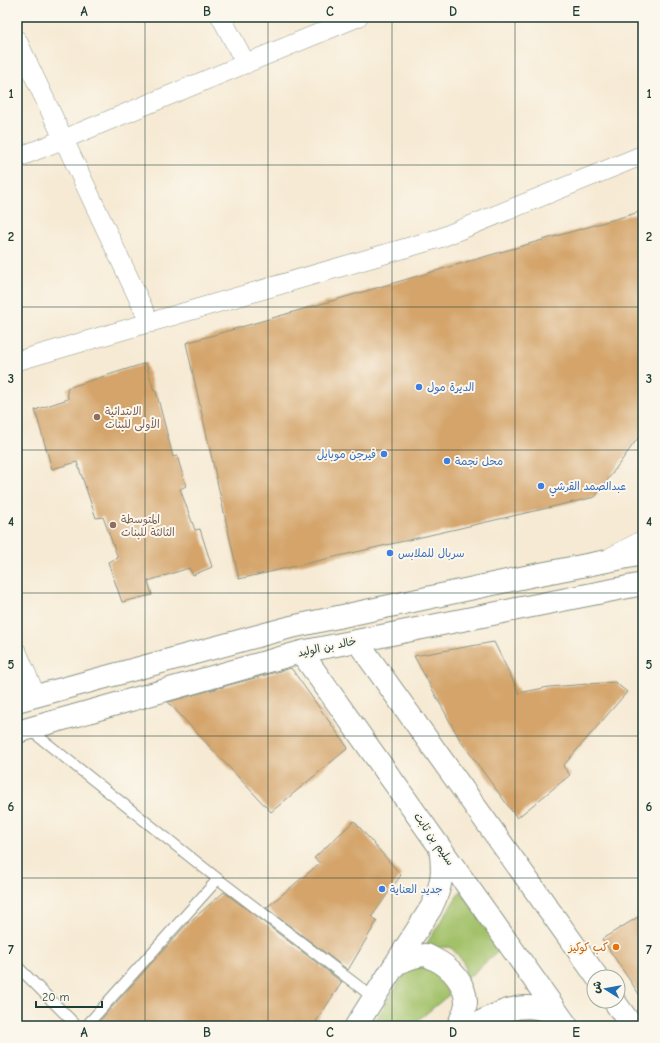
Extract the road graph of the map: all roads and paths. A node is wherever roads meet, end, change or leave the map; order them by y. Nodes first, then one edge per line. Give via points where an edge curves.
1 (221, 17) edge
2 (358, 17) edge
3 (17, 40) edge
4 (246, 64) junction
5 (64, 139) junction
6 (643, 156) edge
7 (17, 158) edge
8 (150, 323) junction
9 (17, 361) edge
10 (643, 540) edge
11 (643, 554) edge
12 (598, 563) junction
13 (643, 584) edge
14 (357, 641) junction
15 (17, 652) edge
16 (301, 652) junction
17 (26, 699) edge
18 (23, 731) edge
19 (440, 846) junction
20 (218, 879) junction
21 (396, 964) junction
22 (17, 966) edge
23 (591, 969) edge
24 (374, 998) junction
25 (620, 1009) edge
26 (564, 1021) edge
27 (78, 1026) edge
28 (86, 1026) edge
29 (356, 1026) edge
30 (458, 1026) edge
31 (472, 1026) edge
32 (632, 1026) edge

1 - 4 street
2 - 4 street
3 - 5 street
4 - 5 street
5 - 7 street
5 - 8 street
6 - 8 street via 440,238
8 - 9 street
10 - 12 street
11 - 12 street
12 - 17 street via 291,627
13 - 14 street, خالد بن الوليد
14 - 16 street, خالد بن الوليد
14 - 23 street
15 - 17 street
16 - 18 street, خالد بن الوليد
16 - 19 street, سليم بن ثابت
18 - 20 lane
19 - 21 street via 443,871 439,894
19 - 26 street, سليم بن ثابت
20 - 24 lane
20 - 28 lane
21 - 24 street
21 - 30 street via 427,955 455,974 466,1003
22 - 27 lane
24 - 29 street
25 - 32 street
26 - 31 street via 537,1008 521,1006 501,1012

